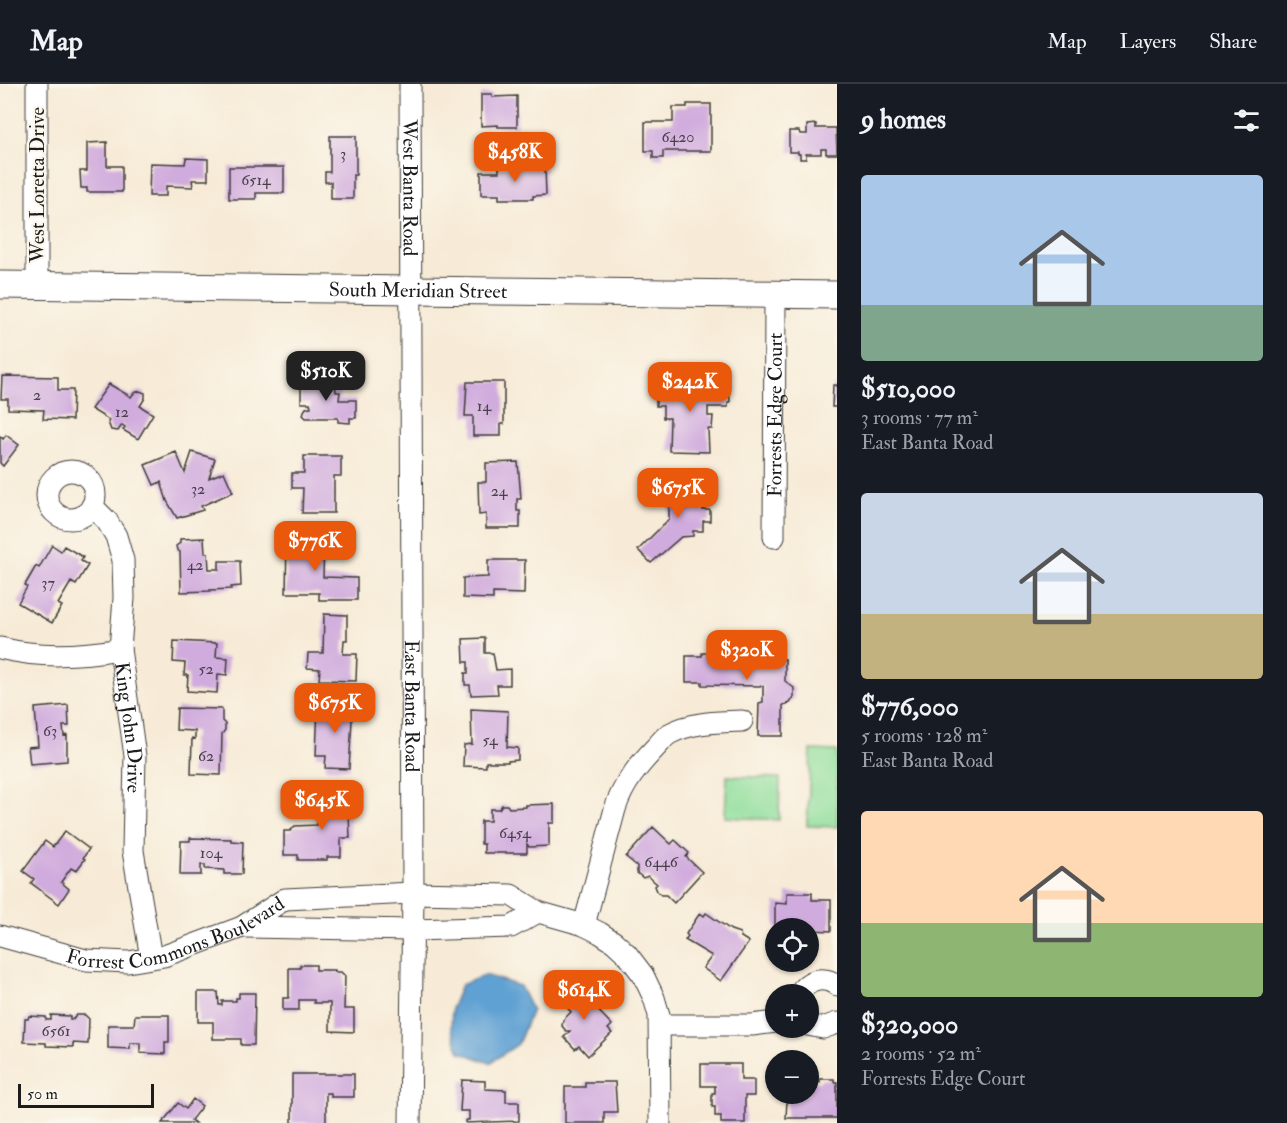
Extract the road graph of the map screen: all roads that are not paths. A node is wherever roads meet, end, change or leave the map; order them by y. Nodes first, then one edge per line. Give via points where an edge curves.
1 (37, 84) edge
2 (410, 84) edge
3 (0, 285) edge
4 (37, 286) junction
5 (412, 290) junction
6 (775, 294) junction
7 (837, 295) edge
8 (92, 506) dead end
9 (774, 537) dead end
10 (0, 648) edge
11 (120, 649) junction
12 (742, 721) dead end
13 (413, 893) junction
14 (538, 912) junction
15 (584, 925) junction
16 (242, 927) junction
17 (413, 930) junction
18 (0, 936) edge
19 (151, 958) junction
20 (808, 984) edge
21 (837, 985) edge
22 (765, 1023) edge
23 (837, 1023) edge
24 (660, 1025) junction
25 (819, 1028) edge
26 (410, 1123) edge
27 (660, 1123) edge

1 - 4 street, West Loretta Drive
2 - 5 street, West Banta Road
3 - 4 main road, South Meridian Street
4 - 5 main road, South Meridian Street
5 - 6 main road, South Meridian Street
5 - 13 street, East Banta Road
6 - 7 main road, South Meridian Street
6 - 9 street, Forrests Edge Court
8 - 11 street, King John Drive via 116,536 123,560
10 - 11 street via 61,656
11 - 19 street, King John Drive via 135,756 133,852
12 - 15 street via 691,726 667,735 628,779 615,809
13 - 14 street, Forrest Commons Boulevard via 511,895
13 - 16 street, Forrest Commons Boulevard via 285,899
13 - 17 street, East Banta Road
14 - 15 street, Forrest Commons Boulevard
14 - 17 street via 511,927
15 - 24 street, Forrest Commons Boulevard via 614,942 638,967 654,998
16 - 17 street
16 - 19 street, Forrest Commons Boulevard
17 - 26 street, East Banta Road
18 - 19 street, Forrest Commons Boulevard via 86,960 120,962
20 - 21 street via 828,980
22 - 24 street
23 - 25 street
24 - 27 street, Forrest Commons Boulevard

